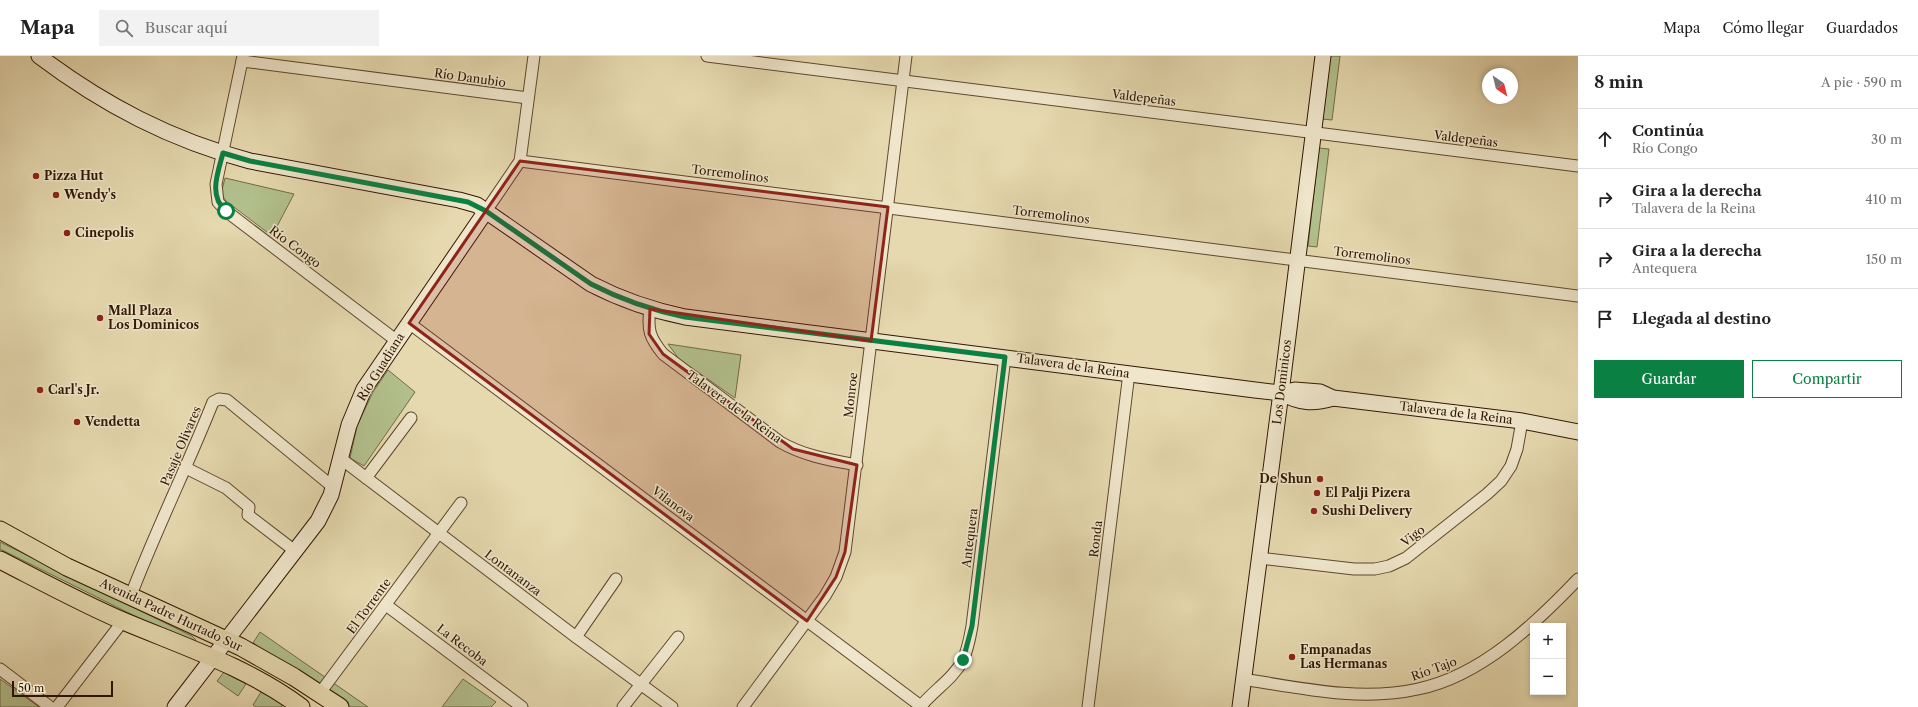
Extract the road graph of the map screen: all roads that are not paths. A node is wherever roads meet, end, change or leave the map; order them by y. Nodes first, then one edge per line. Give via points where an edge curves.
1 (39, 56) edge
2 (534, 56) edge
3 (707, 56) edge
4 (906, 56) edge
5 (1323, 56) edge
6 (243, 58) edge
7 (904, 80) junction
8 (528, 98) junction
9 (1313, 132) junction
10 (223, 153) junction
11 (520, 161) junction
12 (1578, 166) edge
13 (888, 207) junction
14 (486, 211) junction
15 (1298, 259) junction
16 (1578, 296) edge
17 (650, 309) junction
18 (409, 323) junction
19 (397, 341) junction
20 (871, 341) junction
21 (1005, 357) junction
22 (1129, 373) junction
23 (1281, 393) junction
24 (411, 418) dead end
25 (1522, 421) junction
26 (1578, 432) edge
27 (340, 458) junction
28 (857, 465) junction
29 (186, 468) junction
30 (366, 478) junction
31 (333, 487) junction
32 (461, 503) dead end
33 (0, 530) edge
34 (439, 533) junction
35 (294, 551) junction
36 (1259, 558) junction
37 (0, 560) edge
38 (616, 579) dead end
39 (1578, 579) edge
40 (131, 595) junction
41 (386, 605) junction
42 (123, 621) junction
43 (807, 621) junction
44 (576, 637) junction
45 (678, 637) dead end
46 (226, 640) junction
47 (213, 658) junction
48 (0, 669) edge
49 (1243, 679) junction
50 (640, 684) junction
51 (320, 694) junction
52 (298, 706) edge
53 (50, 707) edge
54 (57, 707) edge
55 (175, 707) edge
56 (340, 707) edge
57 (522, 707) edge
58 (623, 707) edge
59 (672, 707) edge
60 (743, 707) edge
61 (921, 707) edge
62 (1088, 707) edge
63 (1240, 707) edge

1 - 10 street, Talavera de la Reina via 123,112 163,131
2 - 8 street, Río Guadiana
3 - 7 street, Valdepeñas
4 - 7 street, Monroe
5 - 9 street, Los Dominicos
6 - 8 street, Río Danubio
6 - 10 street, Río Congo
7 - 9 street, Valdepeñas
7 - 13 street, Monroe
8 - 11 street, Río Guadiana
9 - 12 street, Valdepeñas
9 - 15 street, Los Dominicos
10 - 14 street, Talavera de la Reina via 250,161 463,201
10 - 19 street, Río Congo via 216,192 221,207
11 - 13 street, Torremolinos
11 - 14 street, Río Guadiana
13 - 15 street, Torremolinos
13 - 20 street, Monroe
14 - 17 street, Talavera de la Reina via 591,284
14 - 18 street, Río Guadiana
15 - 16 street, Torremolinos
15 - 23 street, Los Dominicos
17 - 20 street, Talavera de la Reina via 685,317
17 - 28 street, Talavera de la Reina via 649,334 663,354 780,442 812,456
18 - 19 street, Río Guadiana
18 - 43 street, Vilanova
19 - 27 street, Río Guadiana via 364,389 349,425
20 - 21 street, Talavera de la Reina
20 - 28 street, Monroe
21 - 22 street, Talavera de la Reina
21 - 61 street, Antequera via 968,646 963,660 952,675
22 - 23 street, Talavera de la Reina
22 - 62 street, Ronda
23 - 25 street, Talavera de la Reina via 1295,390 1320,392 1333,398
23 - 36 street, Los Dominicos
24 - 30 street
25 - 26 street, Talavera de la Reina
25 - 36 street, Vigo via 1517,449 1511,466 1501,481 1406,558 1375,569 1354,569
27 - 30 street, Lontananza
27 - 31 street, Río Guadiana
28 - 43 street, Monroe via 845,552 836,577
29 - 31 street, Pasaje Olivares via 213,402 219,399 227,400
29 - 35 street via 226,488 249,507 248,515
29 - 40 street, Pasaje Olivares via 146,555
30 - 34 street, Lontananza
31 - 35 street, Río Guadiana via 323,513
32 - 34 street, El Torrente
33 - 40 main road, Avenida Padre Hurtado Sur via 67,567
34 - 41 street, El Torrente
34 - 44 street, Lontananza
35 - 46 street, Río Guadiana
36 - 49 street, Los Dominicos
37 - 42 main road, Avenida Padre Hurtado Sur
38 - 44 street
39 - 49 street, Río Tajo via 1534,621 1492,655 1464,672 1429,687 1398,692 1348,693
40 - 46 main road, Avenida Padre Hurtado Sur
41 - 51 street, El Torrente
41 - 57 street, La Recoba
42 - 47 main road, Avenida Padre Hurtado Sur
42 - 54 street
43 - 60 street, Monroe
43 - 61 street, Vilanova
44 - 50 street, Lontananza
45 - 50 street
46 - 47 street, Río Guadiana
46 - 51 main road, Avenida Padre Hurtado Sur
47 - 52 main road, Avenida Padre Hurtado Sur via 265,683
47 - 55 street, Río Guadiana
48 - 53 street
49 - 63 street, Los Dominicos
50 - 58 street
50 - 59 street, Lontananza
51 - 56 main road, Avenida Padre Hurtado Sur

